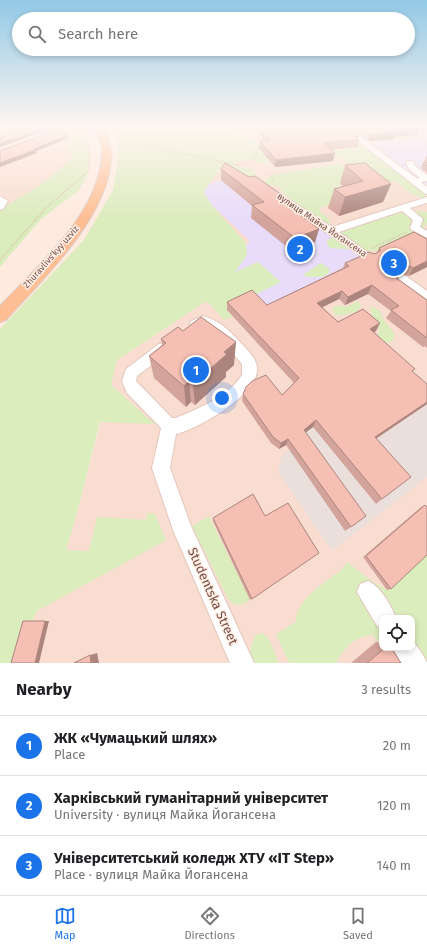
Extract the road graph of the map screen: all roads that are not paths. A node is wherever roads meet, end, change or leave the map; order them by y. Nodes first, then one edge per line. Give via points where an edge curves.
1 (106, 157) edge
2 (383, 157) edge
3 (410, 163) dead end
4 (414, 181) junction
5 (258, 182) edge
6 (427, 191) edge
7 (427, 200) edge
8 (402, 207) junction
9 (420, 221) edge
10 (330, 230) junction
11 (427, 236) edge
12 (371, 253) edge
13 (402, 280) edge
14 (426, 296) edge
15 (0, 316) edge
16 (169, 426) junction
17 (368, 592) dead end
18 (383, 615) edge
19 (407, 651) edge
20 (242, 663) edge
21 (415, 663) edge

1 - 15 main road, Zhuravlivs'kyy uzviz via 99,191 74,233
2 - 4 street
3 - 4 street via 427,179
4 - 6 street
5 - 10 street, вулиця Майка Йогансена
7 - 8 street
8 - 9 street
8 - 10 street
9 - 11 street
10 - 12 street, вулиця Майка Йогансена
13 - 14 street
16 - 16 street via 132,388 129,381 131,373 203,321 219,328 247,359 250,375 229,399 177,426
16 - 20 street, Studentska Street via 161,468 184,530
17 - 18 street
19 - 21 street

